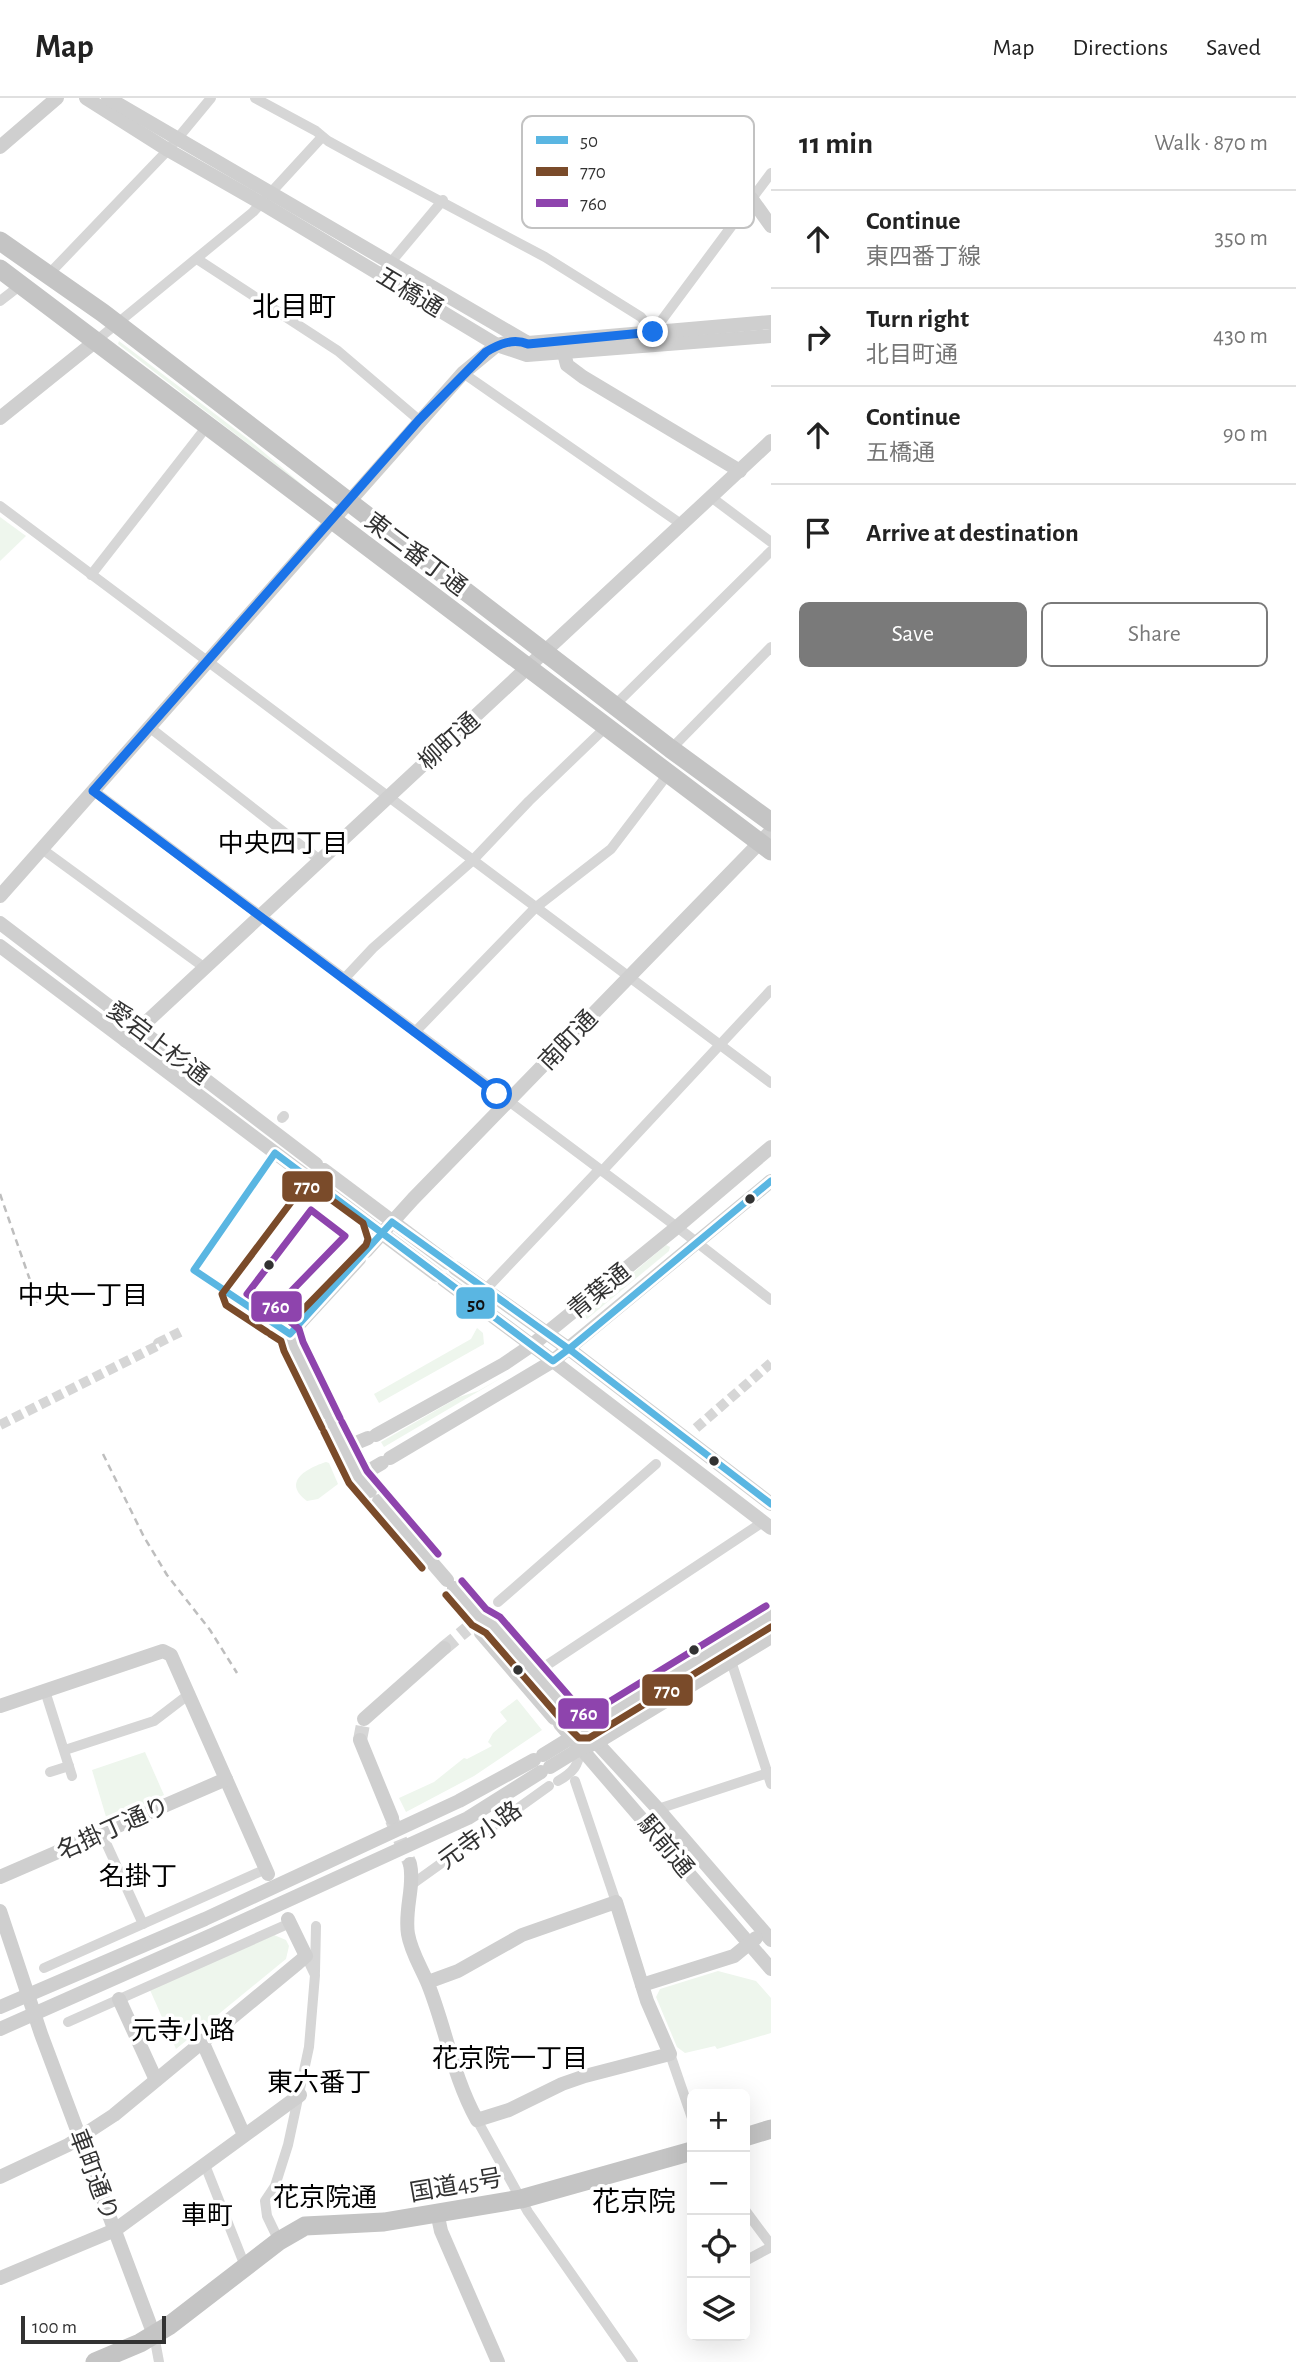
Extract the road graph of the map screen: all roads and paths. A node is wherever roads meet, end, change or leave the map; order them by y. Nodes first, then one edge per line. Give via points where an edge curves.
1 (57, 98) edge
2 (86, 98) edge
3 (108, 98) edge
4 (211, 98) edge
5 (255, 98) edge
6 (322, 137) junction
7 (173, 144) junction
8 (0, 147) edge
9 (771, 173) edge
10 (754, 194) edge
11 (265, 198) junction
12 (443, 200) junction
13 (754, 202) edge
14 (771, 226) edge
15 (729, 228) edge
16 (0, 241) edge
17 (197, 259) junction
18 (0, 269) edge
19 (385, 269) junction
20 (49, 274) junction
21 (22, 284) junction
22 (0, 300) edge
23 (771, 322) edge
24 (116, 324) junction
25 (653, 332) junction
26 (771, 336) edge
27 (97, 340) junction
28 (520, 340) junction
29 (498, 345) junction
30 (564, 352) junction
31 (463, 373) junction
32 (0, 418) edge
33 (419, 420) junction
34 (208, 425) junction
35 (771, 441) edge
36 (740, 471) junction
37 (711, 497) junction
38 (348, 503) junction
39 (0, 506) edge
40 (332, 521) junction
41 (681, 524) junction
42 (771, 542) edge
43 (771, 551) edge
44 (91, 575) junction
45 (771, 647) edge
46 (545, 651) junction
47 (207, 661) junction
48 (527, 668) junction
49 (615, 705) junction
50 (149, 727) junction
51 (605, 727) junction
52 (671, 749) junction
53 (668, 774) junction
54 (93, 791) junction
55 (388, 797) junction
56 (771, 822) edge
57 (767, 842) edge
58 (42, 849) junction
59 (321, 861) junction
60 (472, 861) junction
61 (0, 896) edge
62 (535, 908) junction
63 (261, 916) junction
64 (0, 923) edge
65 (0, 946) edge
66 (205, 968) junction
67 (629, 977) junction
68 (344, 979) junction
69 (771, 990) edge
70 (140, 1029) junction
71 (415, 1032) junction
72 (126, 1041) junction
73 (720, 1045) junction
74 (771, 1083) edge
75 (508, 1102) junction
76 (771, 1147) edge
77 (600, 1171) junction
78 (771, 1181) edge
79 (677, 1227) junction
80 (388, 1228) junction
81 (697, 1244) junction
82 (485, 1290) junction
83 (771, 1300) edge
84 (297, 1327) joint
85 (546, 1334) junction
86 (532, 1345) junction
87 (569, 1349) junction
88 (554, 1361) junction
89 (344, 1448) junction
90 (656, 1464) dead end
91 (358, 1478) junction
92 (771, 1504) edge
93 (767, 1525) edge
94 (499, 1602) dead end
95 (771, 1615) edge
96 (479, 1618) junction
97 (467, 1629) tunnel mouth
98 (771, 1637) edge
99 (444, 1648) tunnel mouth
100 (731, 1661) junction
101 (535, 1673) junction
102 (45, 1690) junction
103 (188, 1695) junction
104 (0, 1706) edge
105 (563, 1717) junction
106 (364, 1719) tunnel mouth
107 (579, 1738) junction
108 (360, 1740) tunnel mouth
109 (596, 1743) junction
110 (65, 1749) junction
111 (542, 1763) junction
112 (50, 1772) dead end
113 (770, 1776) edge
114 (572, 1777) junction
115 (226, 1779) junction
116 (658, 1809) junction
117 (392, 1818) tunnel mouth
118 (102, 1834) junction
119 (410, 1864) tunnel mouth
120 (267, 1871) joint
121 (0, 1877) edge
122 (411, 1885) junction
123 (616, 1902) junction
124 (0, 1911) edge
125 (289, 1921) joint
126 (143, 1924) junction
127 (316, 1926) dead end
128 (768, 1936) edge
129 (749, 1944) junction
130 (306, 1956) junction
131 (44, 1968) dead end
132 (771, 1969) edge
133 (315, 1975) junction
134 (428, 1982) junction
135 (642, 1985) junction
136 (27, 1996) junction
137 (119, 1999) junction
138 (0, 2007) edge
139 (34, 2014) junction
140 (68, 2022) dead end
141 (0, 2029) edge
142 (202, 2041) junction
143 (670, 2054) junction
144 (156, 2080) junction
145 (300, 2095) junction
146 (687, 2103) edge
147 (477, 2120) junction
148 (771, 2129) edge
149 (244, 2135) junction
150 (750, 2135) edge
151 (80, 2138) junction
152 (688, 2152) edge
153 (205, 2165) junction
154 (0, 2177) edge
155 (521, 2199) junction
156 (437, 2212) junction
157 (749, 2215) edge
158 (115, 2230) junction
159 (279, 2241) junction
160 (771, 2246) edge
161 (750, 2258) edge
162 (244, 2266) junction
163 (0, 2278) edge
164 (154, 2334) junction
165 (95, 2362) edge
166 (159, 2362) edge
167 (498, 2362) edge
168 (633, 2362) edge

1 - 8 street
2 - 7 street, 五橋通
3 - 7 street, 五橋通
4 - 7 street
5 - 6 street
6 - 11 street
6 - 12 street
7 - 11 street, 五橋通
7 - 20 street
9 - 10 street
11 - 17 street
11 - 19 street, 五橋通
12 - 19 street
12 - 25 street via 601,291 641,317
13 - 14 street
15 - 25 street
16 - 20 highway, 東二番丁通
17 - 24 street
17 - 33 street via 338,351
18 - 21 highway, 東二番丁通
19 - 28 street, 五橋通
19 - 29 street, 五橋通
20 - 24 highway, 東二番丁通
21 - 22 street
21 - 27 highway, 東二番丁通
23 - 25 street, 五橋通
24 - 27 street
24 - 38 highway, 東二番丁通
25 - 28 street, 五橋通 via 528,344
26 - 30 street, 五橋通
27 - 32 street
27 - 34 highway, 東二番丁通
28 - 29 street
29 - 30 street, 五橋通 via 520,354
29 - 31 street
30 - 36 street via 568,365 583,377
31 - 33 street
31 - 41 street
33 - 38 street
34 - 40 highway, 東二番丁通
34 - 44 street
35 - 36 street, 柳町通
36 - 37 street, 柳町通
37 - 41 street, 柳町通
37 - 42 street
38 - 40 street
38 - 46 highway, 東二番丁通
39 - 44 street
40 - 47 street
40 - 48 highway, 東二番丁通
41 - 46 street, 柳町通
43 - 49 street
44 - 47 street
45 - 52 street
46 - 48 street, 柳町通
46 - 49 highway, 東二番丁通
47 - 50 street
47 - 55 street
48 - 51 highway, 東二番丁通
48 - 55 street, 柳町通
49 - 52 highway, 東二番丁通
50 - 54 street
50 - 59 street
51 - 53 highway, 東二番丁通
51 - 60 street
52 - 56 highway, 東二番丁通
53 - 57 highway, 東二番丁通
53 - 62 street via 611,849
54 - 58 street
54 - 63 street
55 - 59 street, 柳町通
55 - 60 street
57 - 67 street, 南町通
58 - 61 street
58 - 66 street
59 - 63 street, 柳町通
60 - 62 street
60 - 68 street
62 - 67 street
62 - 71 street
63 - 66 street, 柳町通
63 - 68 street
64 - 70 street, 愛宕上杉通
65 - 72 street, 愛宕上杉通
66 - 70 street, 柳町通
67 - 73 street
67 - 75 street, 南町通
68 - 71 street
69 - 73 street
70 - 72 street, 柳町通
70 - 80 street, 愛宕上杉通 via 320,1167
71 - 75 street
72 - 80 street, 愛宕上杉通 via 310,1180
73 - 74 street
73 - 77 street
75 - 77 street
75 - 80 street, 南町通
76 - 79 street, 青葉通
77 - 79 street
77 - 82 street
78 - 81 street, 青葉通
79 - 81 street
79 - 85 street, 青葉通
80 - 82 street, 愛宕上杉通
80 - 84 street, 南町通
80 - 86 street, 愛宕上杉通 via 441,1278
81 - 83 street
81 - 87 street, 青葉通
82 - 85 street, 愛宕上杉通
84 - 89 street, 駅前通 via 290,1334 293,1346
85 - 86 street, 青葉通
85 - 87 street, 愛宕上杉通
86 - 88 street, 愛宕上杉通
86 - 89 street, 青葉通 via 372,1437
87 - 88 street, 青葉通
87 - 92 street, 愛宕上杉通
88 - 91 street, 青葉通
88 - 93 street, 愛宕上杉通
89 - 91 street, 駅前通
90 - 94 street
91 - 96 street, 駅前通
93 - 101 street
95 - 107 street
96 - 97 street
96 - 101 street, 駅前通 via 492,1624
96 - 105 street, 駅前通 via 481,1633
98 - 100 street
99 - 106 street
100 - 109 street
100 - 113 street
101 - 105 street, 駅前通
102 - 103 street via 163,1651 171,1655
102 - 104 street
102 - 110 street
103 - 110 street via 154,1721
103 - 115 street
105 - 107 street, 駅前通
107 - 109 street, 駅前通
107 - 111 street
107 - 114 street via 578,1766
107 - 129 street, 駅前通
108 - 117 street
109 - 116 street, 駅前通
110 - 112 street via 70,1771
111 - 136 street
111 - 139 street via 468,1818
113 - 116 street
114 - 122 street, 元寺小路 via 554,1783
114 - 123 street
115 - 118 street, 名掛丁通り
115 - 120 street
116 - 128 street, 駅前通
118 - 121 street, 名掛丁通り
118 - 126 street
119 - 122 street
120 - 126 street
122 - 134 street via 408,1933
123 - 134 street via 522,1935 458,1971
123 - 135 street
124 - 136 street, 車町通り
125 - 130 street
125 - 137 street
126 - 131 street
127 - 133 street
128 - 129 street
129 - 132 street, 駅前通
129 - 135 street via 734,1956
130 - 133 street
130 - 142 street
133 - 145 street
134 - 147 street via 463,2095
135 - 143 street
136 - 138 street
136 - 139 street, 車町通り
137 - 140 street
137 - 144 street
139 - 141 street
139 - 151 street, 車町通り
142 - 144 street
142 - 149 street
143 - 146 street
143 - 147 street via 585,2076
144 - 151 street
145 - 149 street
145 - 159 street via 278,2178 265,2201
147 - 155 street
148 - 150 highway
149 - 153 street
151 - 154 street
151 - 158 street, 車町通り
152 - 155 highway, 国道45号
153 - 158 street
153 - 162 street
155 - 156 highway, 国道45号
155 - 168 street
156 - 159 highway, 国道45号 via 384,2222 316,2225 293,2231
156 - 167 street
157 - 160 street
158 - 163 street
158 - 164 street, 車町通り
159 - 162 highway, 国道45号
160 - 161 street
162 - 164 highway, 国道45号
164 - 165 highway, 国道45号
164 - 166 street

